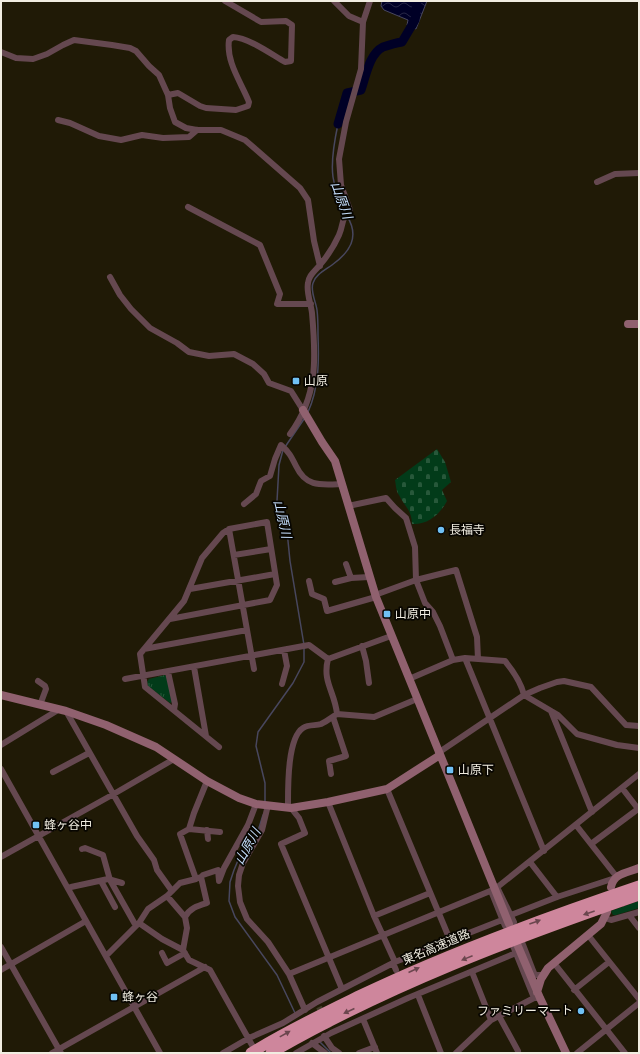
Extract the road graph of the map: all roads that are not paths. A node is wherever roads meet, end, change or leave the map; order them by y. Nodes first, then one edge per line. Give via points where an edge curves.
1 (225, 1) edge
2 (334, 1) edge
3 (370, 1) edge
4 (363, 22) junction
5 (1, 52) edge
6 (168, 95) junction
7 (58, 120) dead end
8 (197, 130) junction
9 (639, 173) edge
10 (597, 182) dead end
11 (188, 206) dead end
12 (320, 266) junction
13 (110, 277) dead end
14 (311, 304) junction
15 (628, 324) dead end
16 (639, 324) edge
17 (303, 410) junction
18 (290, 434) dead end
19 (341, 484) junction
20 (244, 504) dead end
21 (348, 506) junction
22 (229, 529) junction
23 (271, 549) junction
24 (234, 555) junction
25 (346, 564) dead end
26 (275, 574) junction
27 (369, 577) junction
28 (351, 578) junction
29 (238, 580) junction
30 (416, 580) junction
31 (309, 581) dead end
32 (335, 582) dead end
33 (190, 589) junction
34 (375, 596) junction
35 (242, 605) junction
36 (170, 619) junction
37 (247, 630) junction
38 (391, 636) junction
39 (362, 646) junction
40 (144, 649) junction
41 (284, 650) junction
42 (252, 656) junction
43 (465, 658) junction
44 (328, 659) junction
45 (478, 659) junction
46 (453, 660) junction
47 (194, 667) junction
48 (254, 669) dead end
49 (168, 672) junction
50 (143, 676) junction
51 (409, 679) junction
52 (125, 680) dead end
53 (38, 681) dead end
54 (369, 682) dead end
55 (282, 684) dead end
56 (1, 695) edge
57 (524, 695) junction
58 (417, 699) junction
59 (40, 705) junction
60 (174, 710) junction
61 (62, 711) junction
62 (551, 711) junction
63 (335, 716) junction
64 (490, 718) junction
65 (639, 726) edge
66 (206, 736) junction
67 (1, 745) edge
68 (219, 747) dead end
69 (639, 748) edge
70 (89, 753) junction
71 (439, 754) junction
72 (174, 759) junction
73 (1, 769) edge
74 (53, 772) dead end
75 (331, 774) dead end
76 (639, 774) edge
77 (207, 781) junction
78 (387, 788) junction
79 (622, 788) junction
80 (112, 795) junction
81 (328, 802) junction
82 (256, 804) junction
83 (268, 805) junction
84 (290, 808) junction
85 (639, 809) edge
86 (592, 812) junction
87 (576, 825) junction
88 (189, 829) junction
89 (207, 830) junction
90 (220, 832) dead end
91 (38, 836) junction
92 (208, 839) dead end
93 (591, 844) junction
94 (82, 849) dead end
95 (544, 850) junction
96 (1, 857) edge
97 (530, 862) junction
98 (639, 868) edge
99 (616, 877) junction
100 (198, 878) junction
101 (110, 880) junction
102 (101, 881) junction
103 (122, 883) dead end
104 (639, 886) edge
105 (611, 887) dead end
106 (68, 888) junction
107 (494, 889) junction
108 (172, 891) junction
109 (430, 893) junction
110 (639, 895) edge
111 (167, 896) junction
112 (557, 897) junction
113 (115, 907) dead end
114 (639, 912) edge
115 (438, 913) junction
116 (511, 915) junction
117 (606, 915) joint
118 (629, 915) junction
119 (374, 916) junction
120 (185, 917) junction
121 (86, 921) junction
122 (508, 923) junction
123 (137, 924) junction
124 (639, 928) edge
125 (383, 935) junction
126 (588, 935) junction
127 (450, 940) junction
128 (517, 944) junction
129 (1, 947) edge
130 (184, 951) junction
131 (162, 953) dead end
132 (516, 953) junction
133 (106, 956) junction
134 (329, 957) junction
135 (394, 962) junction
136 (609, 962) junction
137 (554, 963) junction
138 (11, 965) junction
139 (206, 967) junction
140 (1, 970) edge
141 (396, 970) dead end
142 (472, 972) junction
143 (289, 974) junction
144 (544, 975) junction
145 (342, 989) junction
146 (574, 990) junction
147 (405, 991) dead end
148 (418, 995) junction
149 (537, 996) junction
150 (408, 998) junction
151 (639, 999) edge
152 (639, 1003) edge
153 (134, 1007) junction
154 (305, 1010) junction
155 (499, 1016) junction
156 (364, 1019) junction
157 (491, 1020) junction
158 (606, 1030) junction
159 (323, 1037) junction
160 (249, 1038) junction
161 (314, 1042) junction
162 (375, 1046) junction
163 (252, 1049) edge
164 (60, 1051) edge
165 (518, 1051) dead end
166 (52, 1053) edge
167 (160, 1053) edge
168 (223, 1053) edge
169 (271, 1053) edge
170 (296, 1053) edge
171 (325, 1053) edge
172 (339, 1053) edge
173 (359, 1053) edge
174 (377, 1053) edge
175 (441, 1053) edge
176 (456, 1053) edge
177 (566, 1053) edge
178 (578, 1053) edge
179 (625, 1053) edge

1 - 6 street via 261,22 286,21 292,25 291,61 285,62 247,41 233,37 229,40 228,54 249,102 248,106 236,110 206,108 178,93
2 - 4 street via 349,16
3 - 4 street
4 - 12 street via 361,69 339,159 341,185 350,210 344,217 339,235
5 - 6 street via 16,58 33,59 74,40 130,48 159,75
6 - 8 street via 175,122
7 - 8 street via 70,122 99,136 121,140 142,135 163,138 189,137
8 - 12 street via 221,130 244,140 300,188 308,200
9 - 10 street via 615,174
11 - 14 street via 260,245 280,294 277,304
12 - 14 street via 309,276 307,285
13 - 17 street via 130,309 150,328 189,352 210,356 234,354 246,360 264,374 269,383 291,391
14 - 17 street via 314,370
15 - 16 street
17 - 18 street
17 - 19 street via 335,461
19 - 20 street via 317,484 307,481 300,475 288,451 281,445 270,476 261,481 256,494
19 - 21 street
21 - 27 street
21 - 30 street via 386,498 406,518 415,547
22 - 23 street via 267,522
22 - 24 street
22 - 33 street via 202,558
23 - 24 street
23 - 26 street
24 - 29 street
25 - 28 street
26 - 29 street
26 - 35 street via 277,585 270,600
27 - 28 street
27 - 34 street
28 - 32 street
29 - 33 street
29 - 35 street
30 - 34 street
30 - 45 street via 456,570 477,637
30 - 46 street via 425,603 440,626
31 - 34 street via 312,594 324,599 327,611
33 - 36 street
34 - 38 street
35 - 36 street
35 - 37 street
36 - 40 street
37 - 40 street
37 - 42 street
38 - 39 street
38 - 51 street
39 - 44 street
39 - 54 street
40 - 50 street via 140,654
41 - 42 street
41 - 44 street via 309,645
41 - 55 street via 288,666
42 - 47 street
42 - 48 street
43 - 45 street
43 - 46 street
43 - 64 street
44 - 63 street via 326,676 336,705
45 - 57 street via 506,661 517,676
46 - 51 street
47 - 49 street
47 - 66 street
49 - 50 street
49 - 60 street
50 - 52 street
50 - 60 street via 145,687
51 - 58 street
53 - 59 street via 46,689
56 - 59 street
57 - 62 street
57 - 64 street
57 - 65 street via 564,681 591,687 626,725
58 - 63 street via 374,716
58 - 71 street
59 - 61 street
60 - 66 street
61 - 67 street
61 - 70 street
61 - 72 street via 86,717 128,734
62 - 69 street via 577,734
62 - 86 street
63 - 75 street via 346,756 329,761
63 - 84 street via 321,724 306,726 295,739 288,769
64 - 71 street
64 - 95 street
66 - 68 street
70 - 74 street
70 - 80 street
71 - 78 street
71 - 107 street
72 - 77 street
72 - 80 street
73 - 91 street
76 - 79 street
77 - 82 street
77 - 88 street
78 - 81 street
78 - 109 street
79 - 85 street
79 - 86 street
80 - 91 street
80 - 108 street
81 - 84 street
81 - 119 street
82 - 83 street
82 - 100 street via 219,881 218,870
83 - 84 street
83 - 143 street via 262,830 243,863 238,886 240,902 247,919 268,942
84 - 134 street via 299,818 305,833 281,844
85 - 93 street
86 - 87 street
87 - 93 street
87 - 95 street
88 - 89 street
88 - 100 street via 180,834
89 - 90 street
89 - 92 street
91 - 96 street
91 - 106 street
93 - 99 street
94 - 101 street via 103,855
95 - 97 street
97 - 107 street
97 - 112 street
98 - 99 street
99 - 105 street
99 - 112 street
100 - 108 street via 180,883
100 - 120 street via 207,903 189,910
101 - 102 street
101 - 103 street
101 - 123 street
102 - 106 street
102 - 113 street
163 -> 104 highway, 東名高速道路 via 436,960
106 - 121 street
107 - 115 street
107 - 116 street
107 - 122 street
108 - 111 street
109 - 115 street
109 - 119 street
110 -> 169 highway, 東名高速道路 via 440,969 334,1018
111 - 120 street
111 - 123 street via 148,909
112 - 116 street
114 - 118 street
115 - 125 street
115 - 127 street
116 - 122 street
117 - 118 street via 611,920
117 - 126 street via 601,924
118 - 124 street
119 - 125 street
120 - 130 street via 187,928
121 - 133 street
121 - 138 street
122 - 127 street
123 - 130 street
123 - 133 street
125 - 134 street
125 - 135 street
126 - 136 street
126 - 137 street
127 - 135 street
128 - 132 street
128 - 144 street via 534,973
128 - 149 street
129 - 138 street
130 - 131 street via 167,963
130 - 139 street via 189,960
132 - 142 street
132 - 149 street
133 - 153 street
134 - 143 street
134 - 145 street
135 - 141 street
135 - 145 street
136 - 146 street
136 - 151 street
137 - 144 street
137 - 146 street
138 - 140 street
138 - 164 street
139 - 153 street
139 - 160 street
142 - 148 street
142 - 157 street
143 - 154 street
144 - 149 street
145 - 154 street
146 - 158 street
147 - 150 street
148 - 150 street
148 - 175 street
149 - 155 street
149 - 177 street
150 - 156 street
152 - 158 street
153 - 164 street
153 - 167 street
154 - 160 street
155 - 157 street
155 - 165 street
156 - 159 street via 330,1031
156 - 162 street
157 - 176 street
158 - 178 street
158 - 179 street
159 - 161 street
159 - 172 street
160 - 163 street
160 - 168 street
161 - 170 street
161 - 171 street
162 - 173 street
162 - 174 street
164 - 166 street

